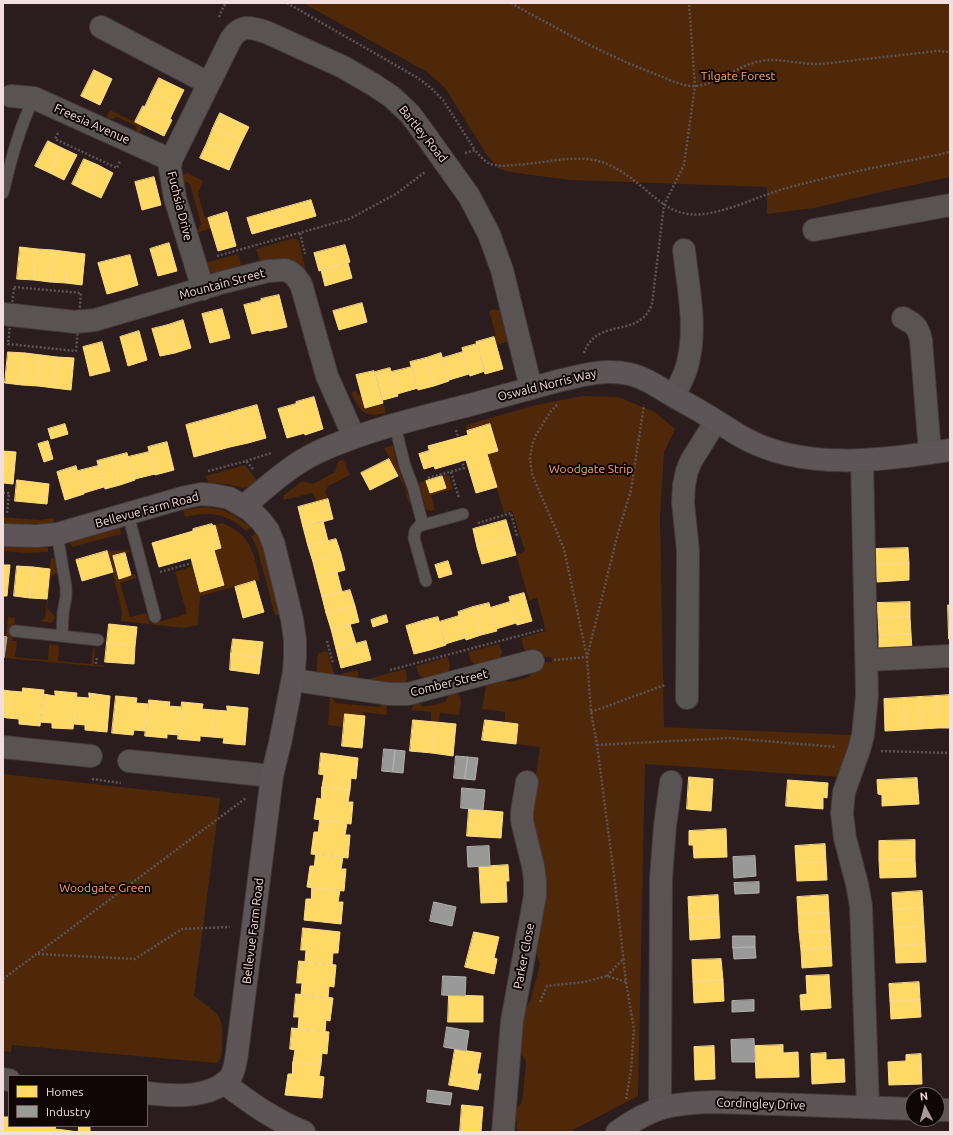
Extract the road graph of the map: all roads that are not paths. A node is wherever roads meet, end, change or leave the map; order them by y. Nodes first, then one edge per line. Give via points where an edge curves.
1 (101, 28) dead end
2 (208, 83) junction
3 (11, 96) dead end
4 (34, 98) junction
5 (171, 160) junction
6 (3, 193) edge
7 (950, 205) edge
8 (814, 230) dead end
9 (684, 250) dead end
10 (203, 289) junction
11 (3, 314) edge
12 (904, 318) dead end
13 (531, 388) junction
14 (674, 396) junction
15 (716, 421) junction
16 (395, 426) junction
17 (354, 437) junction
18 (940, 451) edge
19 (862, 460) junction
20 (244, 506) junction
21 (128, 514) junction
22 (463, 514) dead end
23 (5, 524) edge
24 (423, 525) junction
25 (57, 534) junction
26 (426, 581) dead end
27 (155, 617) dead end
28 (15, 632) dead end
29 (62, 636) junction
30 (98, 640) dead end
31 (950, 656) edge
32 (867, 660) junction
33 (534, 661) road end
34 (293, 680) junction
35 (688, 687) road end
36 (3, 746) edge
37 (91, 756) dead end
38 (129, 761) dead end
39 (272, 776) junction
40 (527, 782) dead end
41 (671, 782) dead end
42 (224, 1084) junction
43 (148, 1093) edge
44 (868, 1107) junction
45 (660, 1108) junction
46 (905, 1109) edge
47 (304, 1132) edge
48 (503, 1132) edge
49 (617, 1132) edge

1 - 2 street
2 - 5 street, Fuchsia Drive
2 - 13 street, Bartley Road via 227,44 237,31 250,28 266,32 353,72 392,97 410,114 443,158 481,217 496,251 506,284
3 - 4 street, Freesia Avenue
4 - 5 street, Freesia Avenue
4 - 6 lane via 18,136
5 - 10 street, Fuchsia Drive via 175,198
7 - 8 street
9 - 14 street via 692,332 691,348 683,379
10 - 11 street, Mountain Street via 85,322
10 - 17 street, Mountain Street via 268,271 285,270 295,276 303,289 326,376
12 - 18 street via 914,323 919,331
13 - 14 street, Oswald Norris Way via 599,372 619,372 648,381
13 - 16 street, Oswald Norris Way
14 - 15 street, Oswald Norris Way
15 - 19 street, Oswald Norris Way via 762,447 779,453 819,459
15 - 35 street via 691,461 684,485 683,502 688,551
16 - 17 street, Oswald Norris Way
16 - 24 lane
17 - 20 street, Oswald Norris Way via 301,462
18 - 19 street, Oswald Norris Way
19 - 32 street
20 - 21 street, Bellevue Farm Road via 229,498 201,494
20 - 34 street, Bellevue Farm Road via 268,530 274,545 295,640
21 - 25 street, Bellevue Farm Road
21 - 27 lane
22 - 24 lane
23 - 25 street, Bellevue Farm Road via 37,536
24 - 26 lane via 415,531 414,538
25 - 29 lane via 66,587
28 - 29 lane
29 - 30 lane
31 - 32 street
32 - 44 street via 864,735 844,792 842,813 845,838 861,906
33 - 34 street, Comber Street via 408,694 389,694
34 - 39 street, Bellevue Farm Road
36 - 37 street
38 - 39 street
39 - 42 street, Bellevue Farm Road via 237,1053 232,1076
40 - 48 street, Parker Close via 522,821 533,866 535,896 512,1021
41 - 45 street via 661,878
42 - 43 street via 200,1094
42 - 47 street via 258,1109
44 - 45 street, Cordingley Drive via 716,1102 685,1103
44 - 46 street, Cordingley Drive
45 - 49 street, Cordingley Drive

